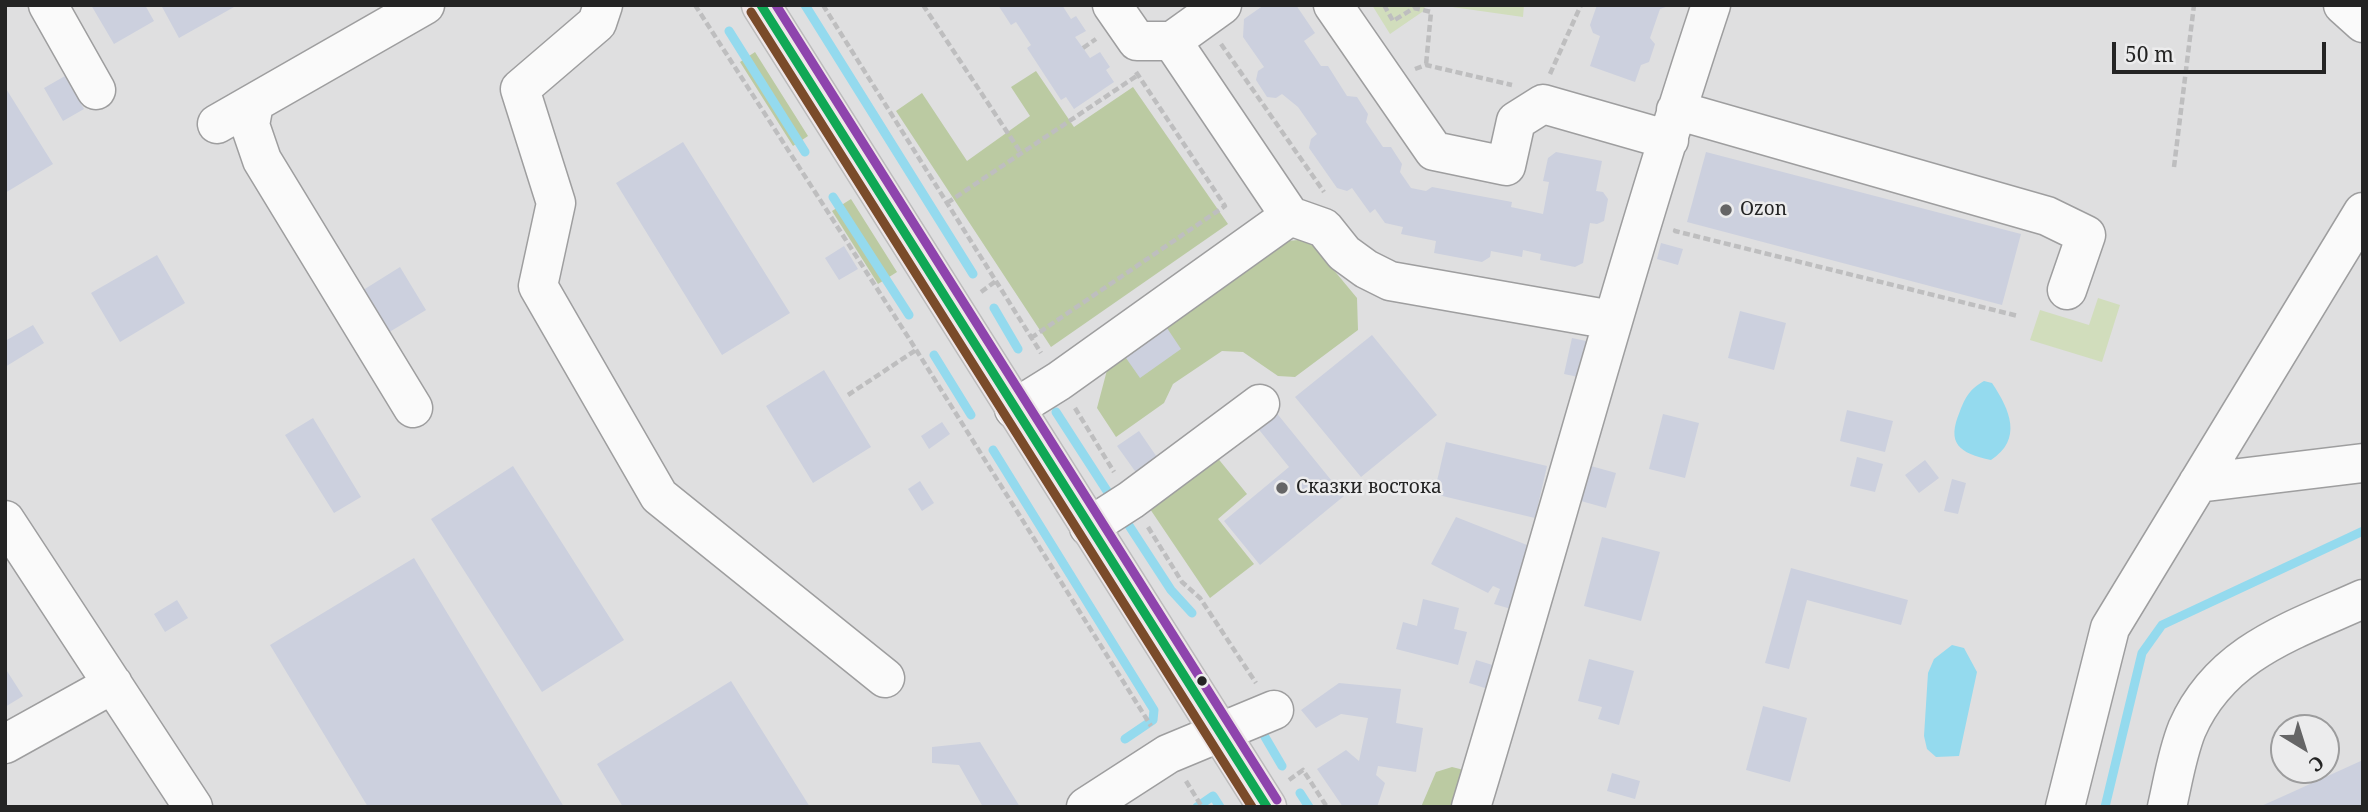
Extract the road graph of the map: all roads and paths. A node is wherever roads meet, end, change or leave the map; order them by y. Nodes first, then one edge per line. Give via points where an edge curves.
1 (48, 5) edge
2 (425, 5) edge
3 (603, 5) edge
4 (695, 5) edge
5 (761, 5) edge
6 (923, 5) edge
7 (1112, 5) edge
8 (1333, 5) edge
9 (1384, 5) edge
10 (1581, 5) edge
11 (1711, 5) edge
12 (2194, 5) edge
13 (2343, 5) edge
14 (1219, 22) edge
15 (2363, 23) edge
16 (1172, 41) junction
17 (1426, 65) junction
18 (1133, 67) dead end
19 (1138, 75) junction
20 (1548, 79) dead end
21 (1385, 80) junction
22 (1517, 86) dead end
23 (96, 90) dead end
24 (254, 104) junction
25 (217, 124) dead end
26 (1672, 125) junction
27 (1021, 153) junction
28 (2175, 167) dead end
29 (947, 203) dead end
30 (1332, 203) dead end
31 (2363, 212) edge
32 (1290, 216) junction
33 (1679, 219) dead end
34 (2067, 290) dead end
35 (2018, 316) dead end
36 (1612, 320) junction
37 (1031, 338) dead end
38 (916, 350) junction
39 (848, 395) dead end
40 (1261, 404) dead end
41 (413, 408) dead end
42 (1014, 409) junction
43 (2363, 463) edge
44 (2198, 483) junction
45 (5, 520) edge
46 (1089, 527) junction
47 (2363, 599) edge
48 (885, 678) dead end
49 (113, 684) junction
50 (1274, 710) dead end
51 (1153, 729) dead end
52 (1217, 731) junction
53 (5, 744) edge
54 (1276, 795) edge
55 (1196, 798) dead end
56 (193, 807) edge
57 (1086, 807) edge
58 (1202, 807) edge
59 (1327, 807) edge
60 (1471, 807) edge
61 (2065, 807) edge
62 (2167, 807) edge

1 - 23 street
2 - 24 street
3 - 48 street via 597,23 520,89 555,204 538,286 659,496
4 - 38 path
5 - 42 main road
6 - 27 path
7 - 16 street via 1137,41
8 - 21 street
9 - 17 path via 1393,21 1414,8 1431,12
10 - 20 path
11 - 26 street
12 - 28 path
13 - 15 street
14 - 16 street
14 - 30 path
16 - 32 street
17 - 21 path
17 - 22 path
18 - 19 path
19 - 27 path
19 - 37 path via 1225,206
21 - 26 street via 1434,151 1506,166 1516,121 1543,104
24 - 25 street
24 - 41 street via 250,125 262,160
26 - 34 street via 2047,216 2086,235
26 - 36 street
27 - 29 path
31 - 44 street
32 - 36 street via 1324,228 1345,253 1390,281
32 - 42 street
33 - 35 path via 1675,231
36 - 60 street
38 - 39 path
38 - 51 path
40 - 46 street
42 - 46 main road
43 - 44 street
44 - 61 street via 2110,628
45 - 49 street
46 - 52 main road
47 - 62 street via 2256,648 2224,674 2188,729
49 - 53 street
49 - 56 street
50 - 52 street
52 - 54 main road
52 - 57 street via 1168,754
54 - 59 path via 1303,770
55 - 58 path

